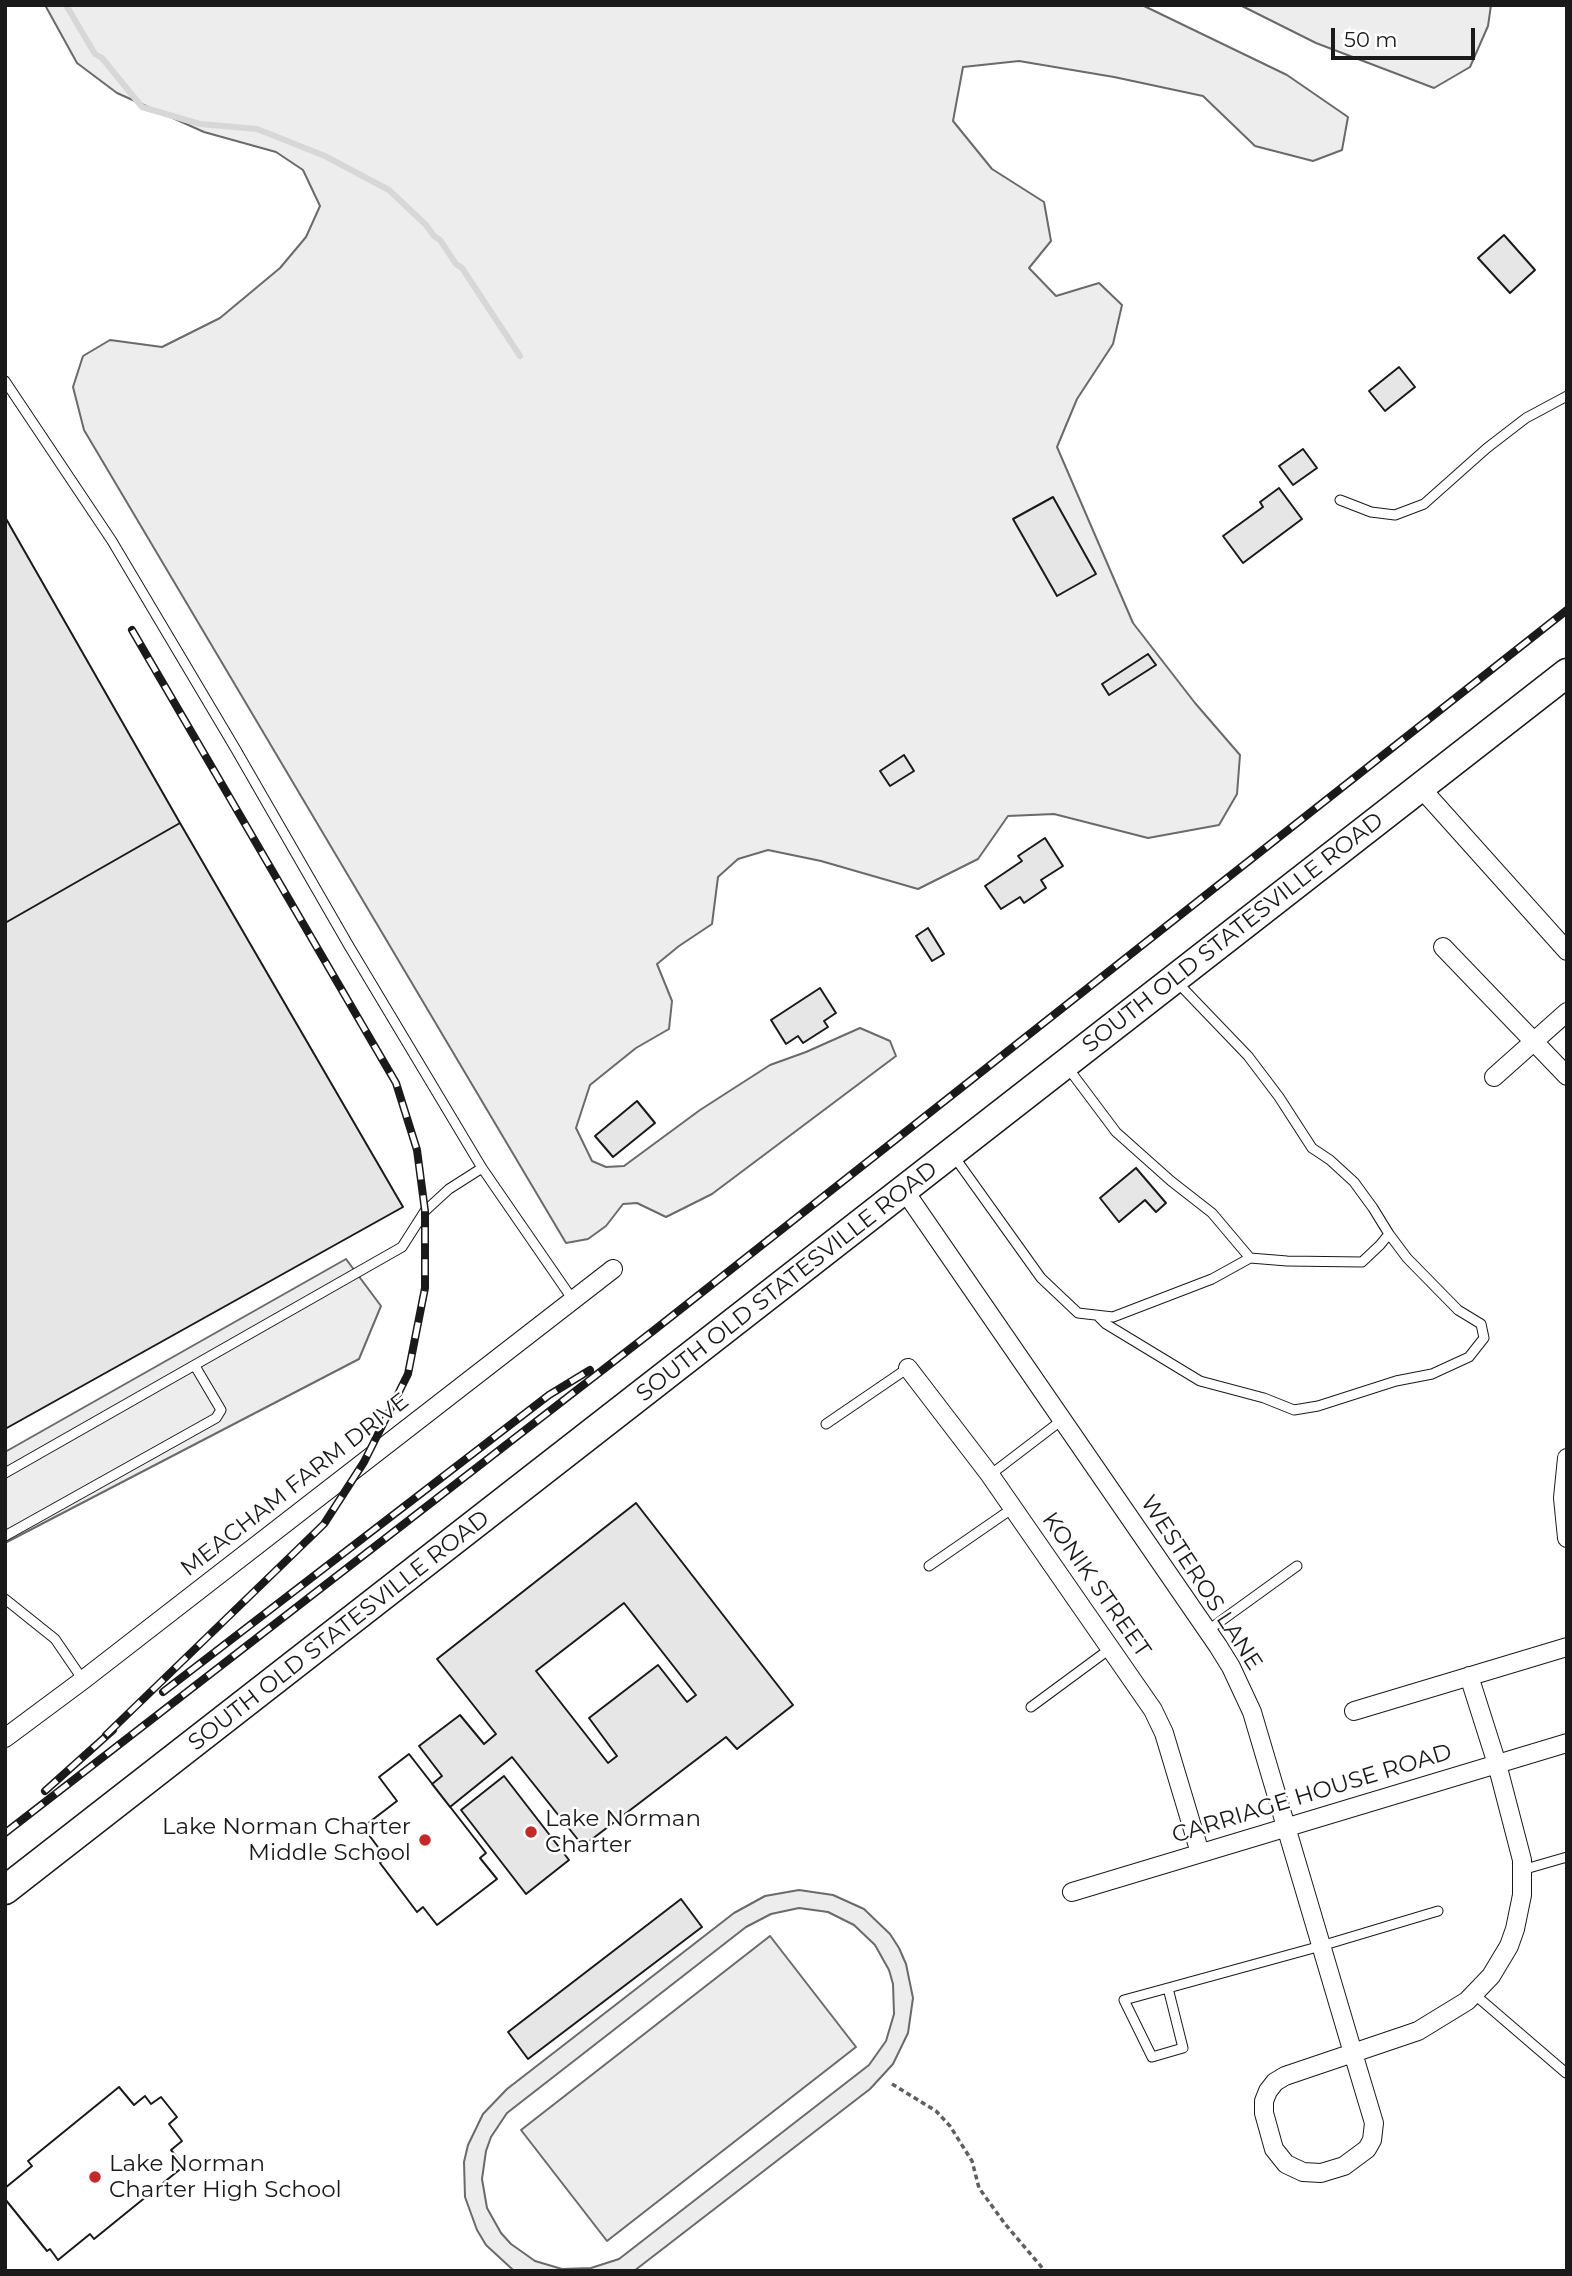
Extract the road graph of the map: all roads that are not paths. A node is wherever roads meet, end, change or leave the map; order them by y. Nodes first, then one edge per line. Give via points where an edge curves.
1 (5, 381) edge
2 (1567, 396) edge
3 (1340, 500) dead end
4 (1567, 673) edge
5 (1420, 788) junction
6 (1443, 947) dead end
7 (1567, 951) edge
8 (1175, 979) junction
9 (1567, 1012) edge
10 (1534, 1042) junction
11 (1065, 1065) junction
12 (1567, 1076) edge
13 (1494, 1077) dead end
14 (952, 1153) junction
15 (482, 1168) junction
16 (904, 1190) junction
17 (1389, 1234) junction
18 (1250, 1258) junction
19 (613, 1269) dead end
20 (573, 1300) junction
21 (1097, 1315) junction
22 (195, 1366) junction
23 (908, 1368) joint
24 (1062, 1420) junction
25 (826, 1424) dead end
26 (1567, 1458) edge
27 (5, 1473) edge
28 (990, 1475) junction
29 (1013, 1508) junction
30 (5, 1536) edge
31 (1567, 1538) edge
32 (929, 1566) dead end
33 (1297, 1566) dead end
34 (5, 1599) edge
35 (1207, 1631) junction
36 (1567, 1647) edge
37 (1111, 1648) junction
38 (1469, 1676) junction
39 (83, 1680) junction
40 (1031, 1707) dead end
41 (1354, 1711) dead end
42 (5, 1738) edge
43 (1567, 1743) edge
44 (1497, 1764) junction
45 (1287, 1827) junction
46 (1200, 1853) junction
47 (1567, 1857) edge
48 (1522, 1870) junction
49 (5, 1890) edge
50 (1072, 1892) dead end
51 (1438, 1911) dead end
52 (1321, 1946) junction
53 (1168, 1988) junction
54 (1474, 1994) junction
55 (1353, 2053) junction
56 (1566, 2073) edge

1 - 15 lane via 112,541
2 - 3 lane via 1526,418 1424,503 1395,515
4 - 5 main road, SOUTH OLD STATESVILLE ROAD
5 - 7 street
5 - 8 main road, SOUTH OLD STATESVILLE ROAD
6 - 10 street
8 - 11 main road, SOUTH OLD STATESVILLE ROAD
8 - 17 lane via 1248,1056 1312,1148 1354,1182
9 - 10 street
10 - 12 street
10 - 13 street
11 - 14 main road, SOUTH OLD STATESVILLE ROAD
11 - 18 lane via 1116,1132 1212,1213
14 - 16 main road, SOUTH OLD STATESVILLE ROAD
14 - 21 lane via 1041,1278 1079,1313
15 - 20 lane
15 - 22 lane via 425,1210 402,1247
16 - 24 street, WESTEROS LANE
16 - 49 main road, SOUTH OLD STATESVILLE ROAD
17 - 18 lane via 1362,1262
17 - 21 lane via 1458,1310 1482,1324 1484,1338 1469,1357 1432,1374 1318,1406 1294,1410 1200,1381
18 - 21 lane via 1175,1295 1113,1317
19 - 20 street, MEACHAM FARM DRIVE
20 - 39 street, MEACHAM FARM DRIVE
22 - 27 lane
22 - 30 lane via 221,1410 216,1418
23 - 25 lane
23 - 28 street, KONIK STREET
24 - 28 lane
24 - 35 street, WESTEROS LANE
26 - 31 street via 1563,1498
28 - 29 street, KONIK STREET
29 - 32 lane
29 - 37 street, KONIK STREET
33 - 35 lane
34 - 39 lane via 55,1639
35 - 45 street, WESTEROS LANE via 1252,1712
36 - 38 street
37 - 40 lane
37 - 46 street, KONIK STREET via 1159,1721
38 - 41 street
38 - 44 street
39 - 42 street, MEACHAM FARM DRIVE
43 - 44 street, CARRIAGE HOUSE ROAD
44 - 45 street, CARRIAGE HOUSE ROAD
44 - 48 street
45 - 46 street, CARRIAGE HOUSE ROAD
45 - 52 street, WESTEROS LANE
46 - 50 street, CARRIAGE HOUSE ROAD
47 - 48 lane
48 - 54 street via 1520,1912 1509,1946
51 - 52 lane
52 - 53 lane
52 - 55 street, WESTEROS LANE
53 - 53 lane via 1124,2000 1152,2057 1183,2048
54 - 55 street via 1418,2031
54 - 56 lane
55 - 55 street, WESTEROS LANE via 1285,2076 1268,2091 1264,2113 1270,2138 1281,2160 1291,2168 1321,2173 1344,2166 1372,2140 1374,2123

